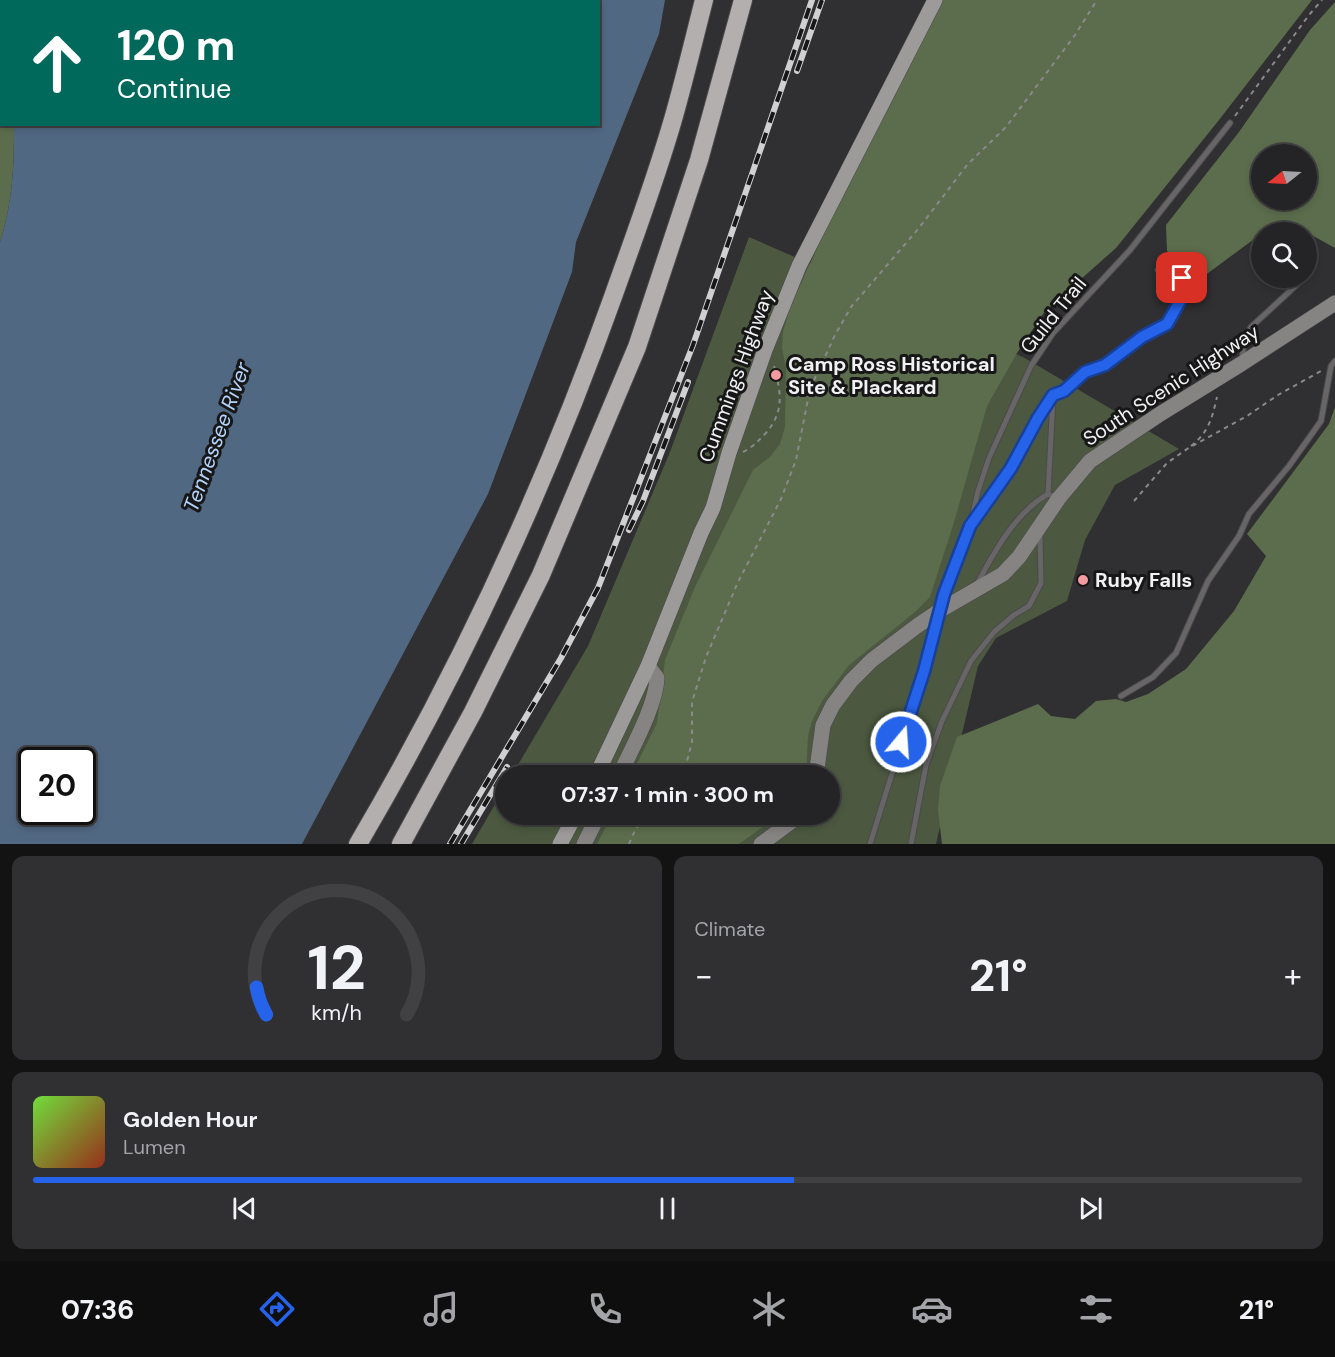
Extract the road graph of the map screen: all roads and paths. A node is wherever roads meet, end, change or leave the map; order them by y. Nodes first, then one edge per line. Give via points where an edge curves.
1 (704, 0) edge
2 (743, 0) edge
3 (935, 0) edge
4 (1097, 0) edge
5 (1322, 0) edge
6 (1230, 123) joint
7 (1158, 270) dead end
8 (1293, 288) edge
9 (1335, 303) edge
10 (766, 347) junction
11 (1241, 364) junction
12 (1333, 364) edge
13 (1211, 383) junction
14 (1053, 395) junction
15 (1187, 449) junction
16 (729, 453) junction
17 (1053, 496) junction
18 (1134, 501) dead end
19 (970, 526) junction
20 (1039, 529) junction
21 (972, 593) junction
22 (939, 611) junction
23 (648, 666) junction
24 (1120, 696) dead end
25 (601, 765) edge
26 (624, 765) edge
27 (686, 765) edge
28 (818, 765) edge
29 (570, 825) edge
30 (594, 825) edge
31 (639, 825) edge
32 (787, 825) edge
33 (358, 844) edge
34 (401, 844) edge
35 (560, 844) edge
36 (584, 844) edge
37 (629, 844) edge
38 (761, 844) edge
39 (870, 844) edge
40 (911, 844) edge

1 - 33 highway via 674,117 643,215 557,443 504,567 448,681
2 - 34 highway via 699,160 637,347 541,575
3 - 10 main road, Cummings Highway via 814,233
4 - 27 path via 1006,127 967,165 851,307 835,335 810,389 796,460 781,499 738,582 706,657 692,702 692,742
5 - 6 path
6 - 19 lane, Guild Trail via 1130,250 1053,333 1031,366 989,458
7 - 14 lane via 1166,262 1182,278 1180,301 1167,324
8 - 11 lane via 1251,327 1244,341
9 - 11 main road, South Scenic Highway
10 - 16 main road, Cummings Highway
10 - 16 path via 776,375 780,410 775,423 754,447
11 - 13 main road, South Scenic Highway
12 - 15 path
12 - 24 lane via 1321,421 1249,514 1208,581 1176,653 1153,677
13 - 15 path via 1217,397 1213,415 1203,436
13 - 17 main road, South Scenic Highway via 1097,457
14 - 17 lane
14 - 19 lane via 1011,468
15 - 18 path via 1167,463
16 - 23 main road, Cummings Highway via 713,508
17 - 20 main road, South Scenic Highway
17 - 21 lane via 1036,501 1024,513
19 - 22 lane, Guild Trail
20 - 21 main road, South Scenic Highway via 1003,574
20 - 40 lane via 1041,583 1029,606 994,632 971,661 926,765
21 - 22 main road, South Scenic Highway
22 - 28 main road, South Scenic Highway via 872,660 842,692 823,725
22 - 39 lane, Guild Trail
23 - 25 main road, Cummings Highway
23 - 26 main road via 657,678 657,687
29 - 35 main road
30 - 36 main road
31 - 37 path
32 - 38 main road

